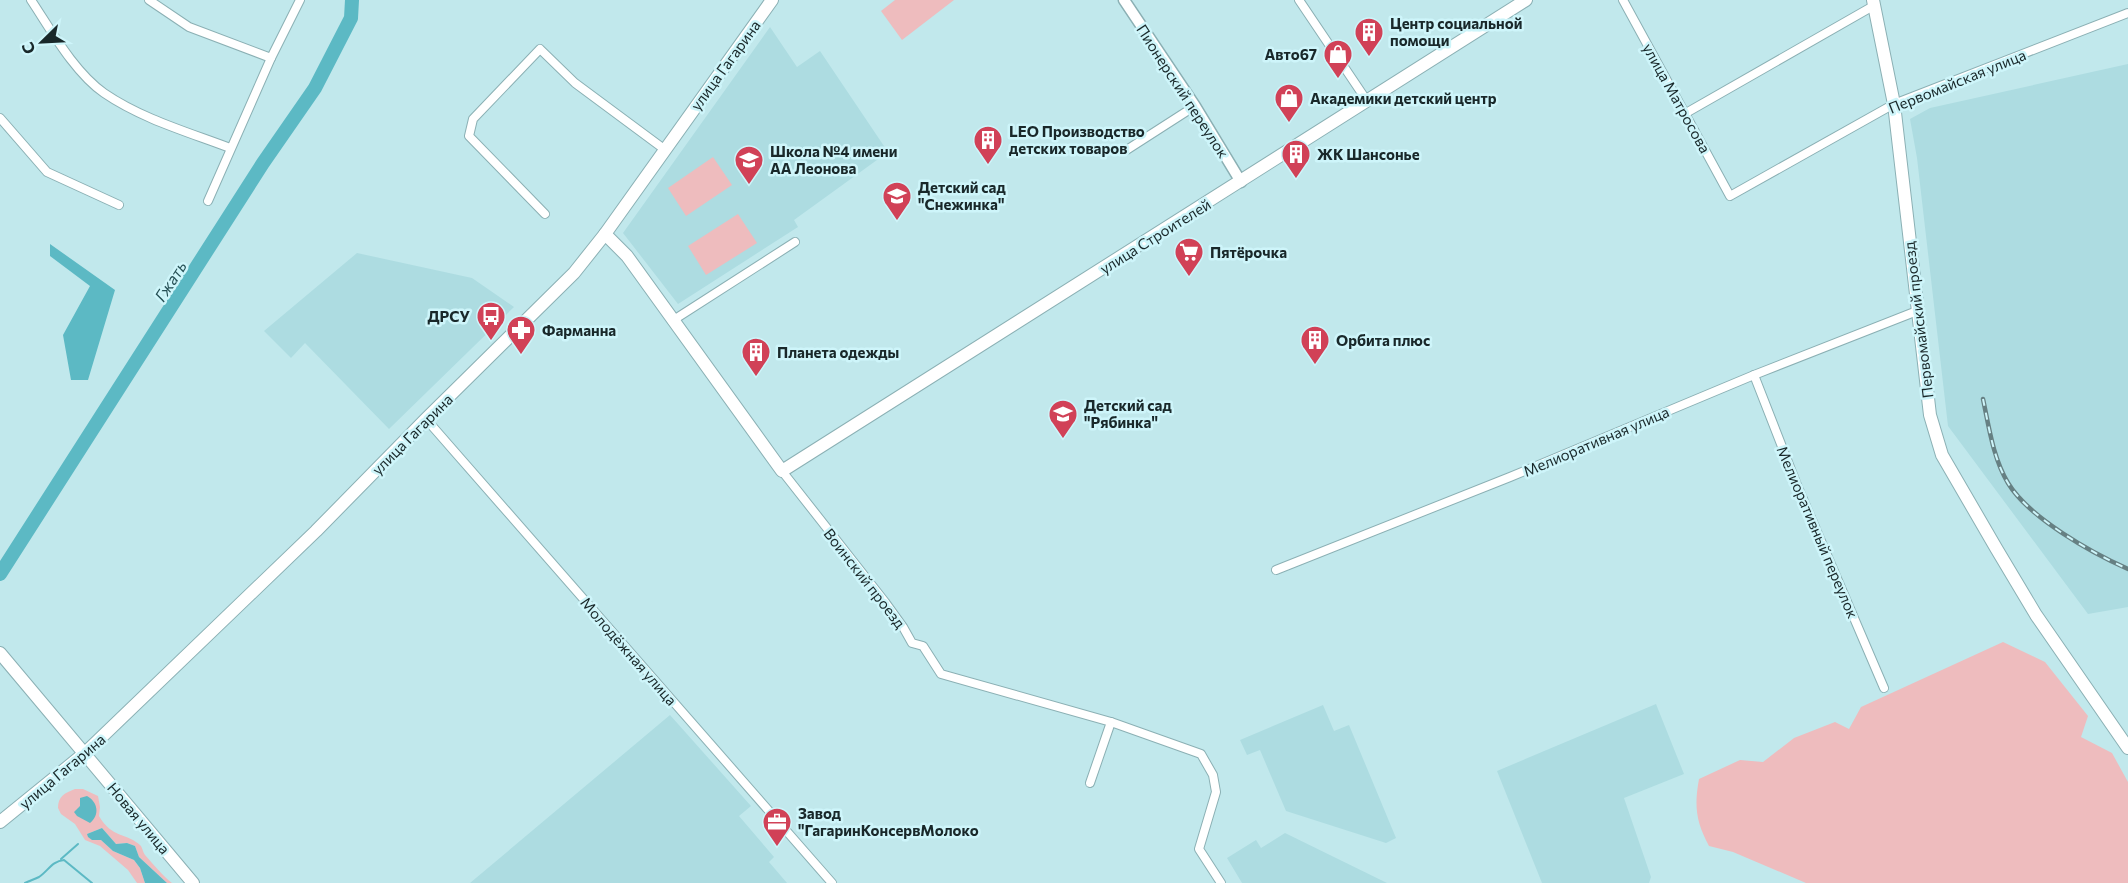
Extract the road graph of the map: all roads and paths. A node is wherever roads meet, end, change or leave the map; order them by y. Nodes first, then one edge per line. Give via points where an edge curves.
1 (31, 0) edge
2 (149, 0) edge
3 (300, 0) edge
4 (772, 0) edge
5 (1125, 0) edge
6 (1299, 0) edge
7 (1526, 0) edge
8 (1623, 0) edge
9 (1874, 2) edge
10 (2128, 13) edge
11 (271, 58) junction
12 (1367, 101) junction
13 (1894, 104) junction
14 (1195, 106) junction
15 (1686, 113) junction
16 (0, 118) edge
17 (230, 148) junction
18 (664, 149) junction
19 (1125, 151) dead end
20 (1241, 182) junction
21 (1730, 196) joint
22 (208, 201) dead end
23 (119, 206) dead end
24 (545, 214) dead end
25 (606, 234) junction
26 (795, 242) dead end
27 (1917, 311) junction
28 (672, 321) junction
29 (1754, 375) junction
30 (426, 419) junction
31 (782, 471) junction
32 (1275, 570) dead end
33 (0, 653) edge
34 (1884, 688) dead end
35 (1111, 722) junction
36 (2128, 748) edge
37 (85, 753) junction
38 (1090, 783) dead end
39 (0, 822) edge
40 (193, 883) edge
41 (832, 883) edge
42 (1221, 883) edge

1 - 17 street via 75,65 103,92 142,115
2 - 11 street via 189,27
3 - 11 street
4 - 18 main road, улица Гагарина
5 - 14 street, Пионерский переулок
6 - 12 street
7 - 12 main road, улица Строителей
8 - 15 street, улица Матросова
9 - 13 main road, Первомайский проезд
9 - 15 street
10 - 13 street, Первомайская улица
11 - 17 street
12 - 20 main road, улица Строителей
13 - 21 street, Первомайская улица
13 - 27 main road, Первомайский проезд
14 - 19 street
14 - 20 street, Пионерский переулок
15 - 21 street, улица Матросова
16 - 23 street via 47,172
17 - 22 street
18 - 24 street via 575,82 540,49 473,119 469,136
18 - 25 main road, улица Гагарина
20 - 31 main road, улица Строителей
25 - 28 main road, Воинский проезд via 627,256
25 - 30 main road, улица Гагарина via 574,273
26 - 28 street
27 - 29 street, Мелиоративная улица
27 - 36 main road, Первомайский проезд via 1930,415 1942,455 2036,615
28 - 31 main road, Воинский проезд
29 - 32 street, Мелиоративная улица
29 - 34 street, Мелиоративный переулок
30 - 37 main road, улица Гагарина via 316,531
30 - 41 street, Молодёжная улица
31 - 35 street, Воинский проезд via 885,602 912,643 923,646 941,674
33 - 37 main road, Новая улица
35 - 38 street
35 - 42 street, Воинский проезд via 1202,754 1213,775 1216,792 1199,849
37 - 39 main road, улица Гагарина
37 - 40 main road, Новая улица

